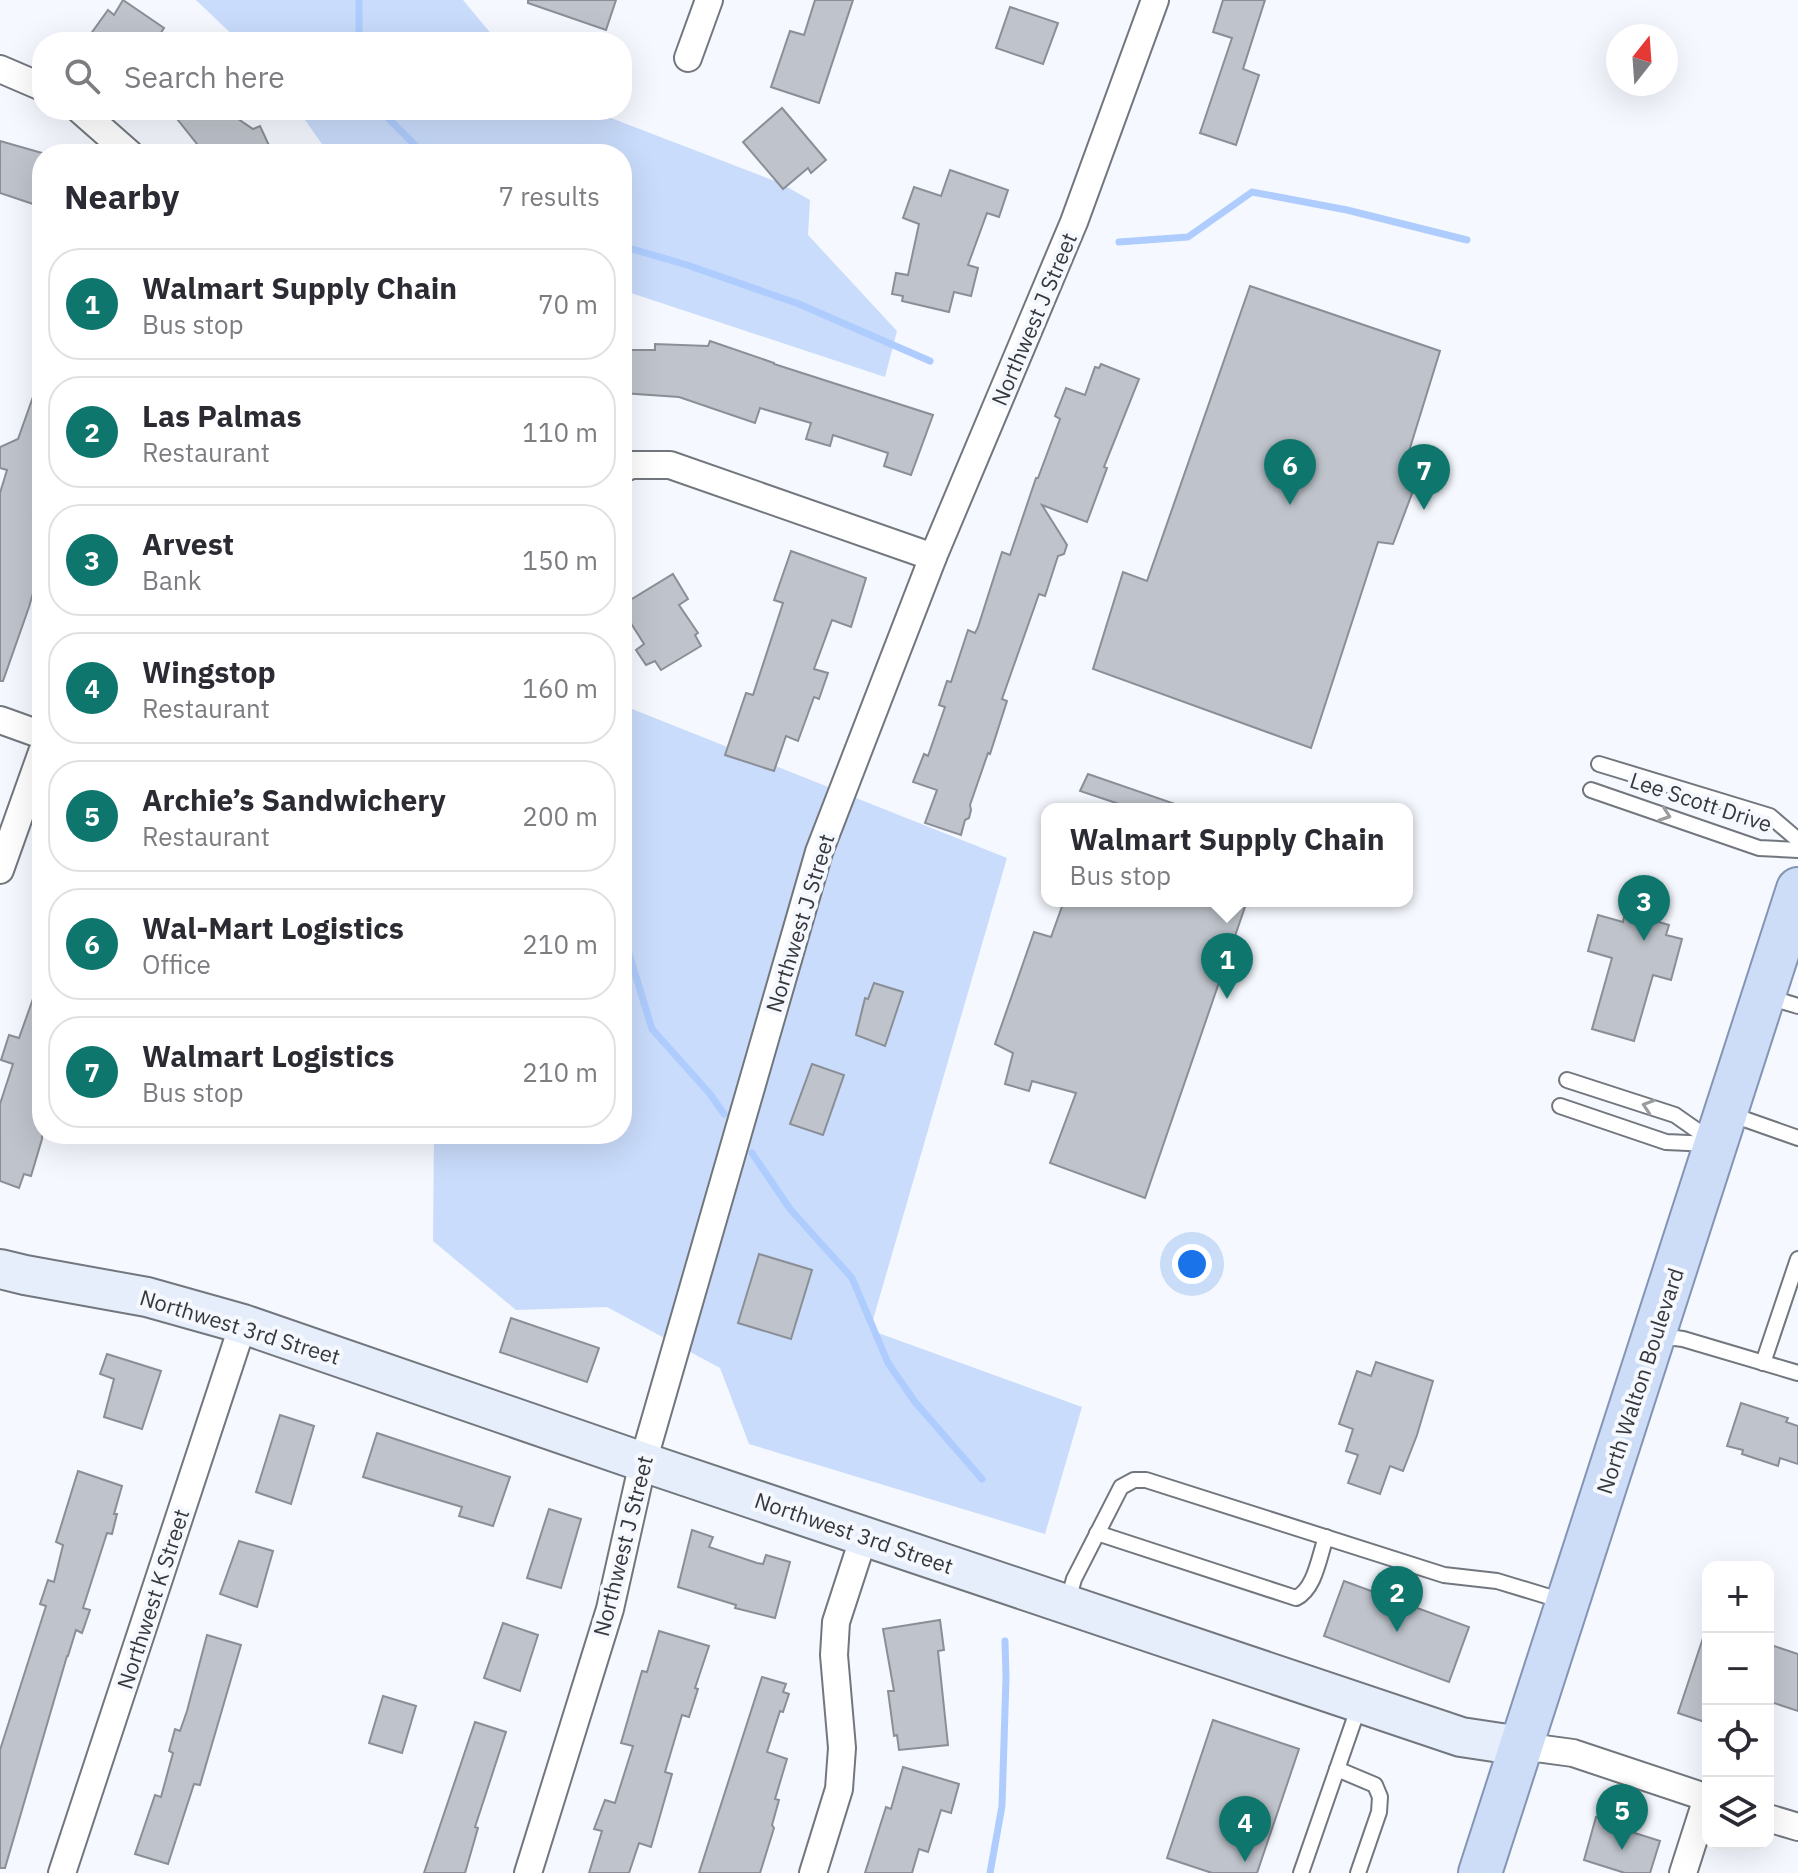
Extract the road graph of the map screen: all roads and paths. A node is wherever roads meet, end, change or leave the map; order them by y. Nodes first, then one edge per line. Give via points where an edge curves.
1 (709, 0) edge
2 (1155, 0) edge
3 (688, 58) dead end
4 (0, 69) edge
5 (32, 83) edge
6 (91, 120) edge
7 (119, 144) edge
8 (632, 465) edge
9 (933, 557) junction
10 (0, 720) edge
11 (32, 731) edge
12 (1599, 764) dead end
13 (32, 780) edge
14 (1591, 790) dead end
15 (1798, 840) edge
16 (1798, 850) edge
17 (0, 870) edge
18 (1798, 889) edge
19 (1781, 1001) edge
20 (1567, 1080) dead end
21 (1560, 1106) dead end
22 (1721, 1128) junction
23 (1798, 1138) edge
24 (1798, 1259) edge
25 (0, 1269) edge
26 (243, 1324) junction
27 (1655, 1336) junction
28 (1763, 1363) junction
29 (1798, 1373) edge
30 (643, 1462) junction
31 (1097, 1533) junction
32 (864, 1536) junction
33 (1326, 1537) junction
34 (1568, 1603) junction
35 (1067, 1605) junction
36 (1360, 1702) junction
37 (1521, 1746) junction
38 (1337, 1769) junction
39 (1702, 1796) edge
40 (1702, 1816) edge
41 (1774, 1820) edge
42 (1798, 1827) edge
43 (62, 1873) edge
44 (528, 1873) edge
45 (813, 1873) edge
46 (1301, 1873) edge
47 (1358, 1873) edge
48 (1480, 1873) edge
49 (1683, 1873) edge

1 - 3 street
2 - 9 street, Northwest J Street via 1074,222
4 - 5 street
6 - 7 street
8 - 9 street via 670,465
9 - 30 street, Northwest J Street via 819,852
10 - 11 street
12 - 15 lane, Lee Scott Drive via 1770,816
13 - 17 street
14 -> 16 lane, Lee Scott Drive via 1759,848
18 - 19 main road, North Walton Boulevard
19 - 22 main road, North Walton Boulevard
22 -> 20 lane
21 - 22 lane via 1666,1142
22 - 23 lane
22 - 27 main road, North Walton Boulevard
24 - 28 lane
25 - 26 street, Northwest 3rd Street via 147,1297
26 - 30 street, Northwest 3rd Street
26 - 43 street, Northwest K Street
27 - 28 lane
27 - 34 main road, North Walton Boulevard
28 - 29 lane
30 - 32 street, Northwest 3rd Street
30 - 44 street, Northwest J Street via 610,1609
31 - 33 lane via 1121,1487 1146,1480
31 - 33 lane via 1296,1598 1310,1585
31 - 35 lane
32 - 35 street, Northwest 3rd Street
32 - 45 street via 836,1622 839,1789
33 - 34 lane via 1444,1575 1497,1581
34 - 37 main road, North Walton Boulevard
35 - 36 street, Northwest 3rd Street
36 - 37 street, Northwest 3rd Street via 1470,1739
36 - 38 lane
37 - 39 street, Northwest 3rd Street via 1573,1753
37 - 48 main road, North Walton Boulevard
38 - 46 lane
38 - 47 lane via 1375,1785 1380,1797
40 - 49 street
41 - 42 street

